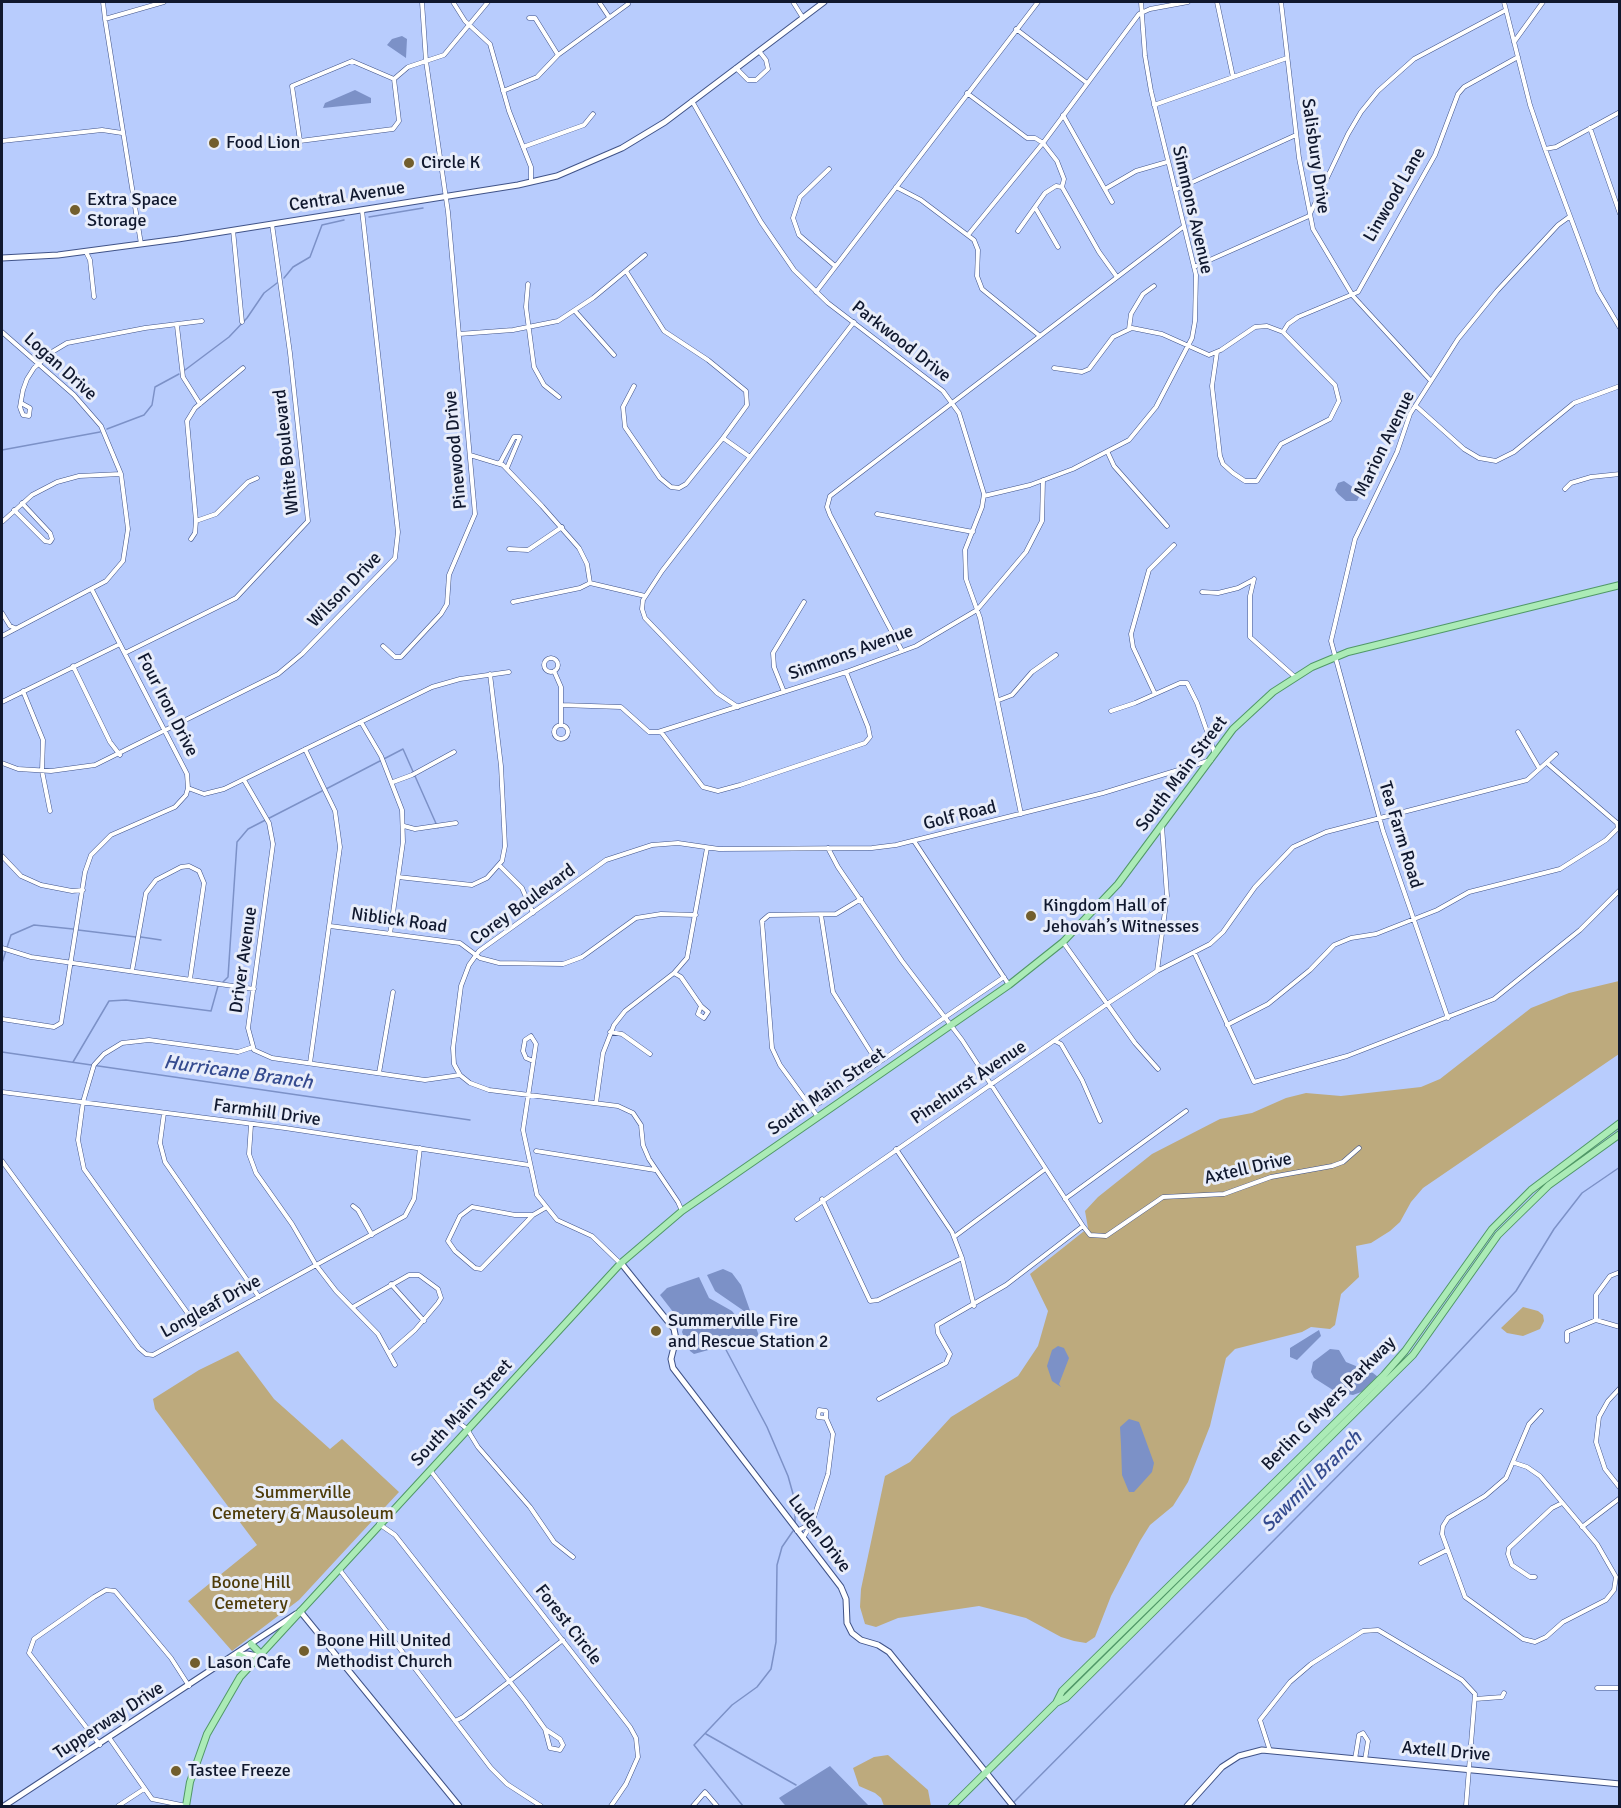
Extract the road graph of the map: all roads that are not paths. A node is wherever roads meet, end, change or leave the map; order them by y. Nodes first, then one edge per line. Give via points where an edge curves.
1 (103, 2) edge
2 (164, 2) edge
3 (422, 2) edge
4 (453, 2) edge
5 (488, 2) edge
6 (599, 2) edge
7 (793, 2) edge
8 (824, 2) edge
9 (1038, 2) edge
10 (1141, 2) edge
11 (1188, 2) edge
12 (1217, 2) edge
13 (1281, 2) edge
14 (1504, 2) edge
15 (1543, 2) edge
16 (628, 4) dead end
17 (1506, 10) junction
18 (1141, 13) junction
19 (609, 17) junction
20 (529, 18) dead end
21 (803, 18) junction
22 (105, 19) junction
23 (470, 25) junction
24 (1016, 29) junction
25 (1514, 42) junction
26 (759, 51) junction
27 (558, 55) junction
28 (1518, 57) junction
29 (1287, 58) junction
30 (426, 61) junction
31 (736, 68) junction
32 (1233, 77) junction
33 (394, 79) junction
34 (1088, 83) junction
35 (503, 91) junction
36 (968, 93) junction
37 (692, 101) junction
38 (1154, 105) junction
39 (1620, 112) edge
40 (592, 114) dead end
41 (1063, 115) junction
42 (1590, 128) junction
43 (122, 133) junction
44 (1296, 135) junction
45 (2, 141) edge
46 (1042, 143) junction
47 (523, 147) junction
48 (1545, 149) junction
49 (1167, 162) junction
50 (829, 169) dead end
51 (531, 182) junction
52 (896, 187) junction
53 (1062, 187) junction
54 (1105, 189) junction
55 (1175, 190) junction
56 (444, 196) junction
57 (1112, 202) dead end
58 (1035, 208) junction
59 (362, 210) junction
60 (1620, 214) edge
61 (1309, 216) junction
62 (1569, 217) junction
63 (272, 224) junction
64 (1183, 227) junction
65 (233, 230) junction
66 (1018, 231) dead end
67 (968, 235) junction
68 (141, 244) junction
69 (1058, 247) dead end
70 (86, 251) junction
71 (645, 255) dead end
72 (2, 258) edge
73 (835, 266) junction
74 (1194, 267) junction
75 (626, 271) junction
76 (1117, 277) junction
77 (528, 284) dead end
78 (1154, 286) dead end
79 (816, 292) junction
80 (1353, 296) junction
81 (94, 297) dead end
82 (575, 311) junction
83 (202, 321) dead end
84 (242, 322) dead end
85 (854, 322) junction
86 (177, 326) junction
87 (529, 328) junction
88 (1620, 328) edge
89 (1129, 329) junction
90 (2, 332) edge
91 (1283, 332) junction
92 (459, 334) junction
93 (1040, 336) junction
94 (1189, 345) junction
95 (1217, 352) junction
96 (614, 355) dead end
97 (39, 364) junction
98 (243, 368) dead end
99 (1054, 368) dead end
100 (1431, 381) junction
101 (634, 386) dead end
102 (1620, 386) edge
103 (559, 397) dead end
104 (952, 401) junction
105 (21, 403) dead end
106 (200, 404) junction
107 (1416, 405) junction
108 (723, 438) junction
109 (1108, 453) junction
110 (470, 455) junction
111 (750, 457) junction
112 (499, 463) junction
113 (507, 468) junction
114 (121, 474) junction
115 (1620, 474) edge
116 (257, 478) dead end
117 (1043, 480) junction
118 (1565, 489) dead end
119 (984, 496) junction
120 (21, 503) junction
121 (14, 510) junction
122 (877, 514) dead end
123 (196, 521) junction
124 (2, 522) edge
125 (1167, 526) dead end
126 (562, 527) junction
127 (973, 532) junction
128 (191, 539) dead end
129 (1174, 545) dead end
130 (509, 549) dead end
131 (590, 583) junction
132 (1620, 585) edge
133 (92, 590) junction
134 (1202, 592) dead end
135 (645, 596) junction
136 (513, 602) dead end
137 (804, 602) dead end
138 (977, 610) junction
139 (2, 613) edge
140 (15, 628) junction
141 (2, 636) edge
142 (120, 644) junction
143 (383, 646) dead end
144 (902, 651) junction
145 (125, 653) junction
146 (1056, 655) dead end
147 (1334, 657) junction
148 (73, 666) junction
149 (554, 671) dead end
150 (509, 672) dead end
151 (846, 672) junction
152 (490, 674) junction
153 (1295, 677) junction
154 (23, 691) junction
155 (784, 692) junction
156 (1155, 694) junction
157 (999, 700) junction
158 (2, 702) edge
159 (561, 705) junction
160 (738, 707) junction
161 (1111, 711) dead end
162 (361, 722) junction
163 (561, 725) dead end
164 (165, 732) junction
165 (661, 732) junction
166 (1518, 732) dead end
167 (305, 749) junction
168 (454, 752) dead end
169 (120, 754) junction
170 (1556, 754) dead end
171 (1214, 757) junction
172 (2, 763) edge
173 (1547, 763) junction
174 (1539, 768) junction
175 (42, 771) junction
176 (244, 780) junction
177 (393, 782) junction
178 (188, 788) junction
179 (50, 811) dead end
180 (1021, 814) junction
181 (1380, 819) junction
182 (456, 823) dead end
183 (404, 826) junction
184 (1162, 826) junction
185 (915, 841) junction
186 (707, 848) junction
187 (828, 848) junction
188 (2, 856) edge
189 (499, 865) junction
190 (398, 877) junction
191 (83, 890) junction
192 (1618, 893) edge
193 (861, 899) junction
194 (533, 913) junction
195 (696, 915) junction
196 (822, 915) junction
197 (1413, 918) junction
198 (330, 926) junction
199 (390, 934) junction
200 (1063, 942) junction
201 (2, 948) edge
202 (1194, 952) junction
203 (475, 956) junction
204 (71, 963) junction
205 (132, 971) junction
206 (1157, 971) junction
207 (674, 973) junction
208 (1004, 977) junction
209 (190, 979) junction
210 (1009, 985) junction
211 (254, 989) junction
212 (393, 992) dead end
213 (1107, 1004) junction
214 (701, 1006) dead end
215 (943, 1017) junction
216 (1448, 1018) junction
217 (2, 1019) edge
218 (950, 1025) junction
219 (1227, 1025) junction
220 (610, 1032) junction
221 (1055, 1041) junction
222 (253, 1047) junction
223 (650, 1054) dead end
224 (533, 1060) junction
225 (310, 1063) junction
226 (877, 1063) junction
227 (1158, 1069) dead end
228 (379, 1073) junction
229 (460, 1076) junction
230 (990, 1085) junction
231 (2, 1092) edge
232 (528, 1095) junction
233 (83, 1102) junction
234 (596, 1103) junction
235 (812, 1108) junction
236 (1186, 1111) dead end
237 (164, 1113) junction
238 (818, 1117) junction
239 (1100, 1120) dead end
240 (1620, 1124) edge
241 (251, 1125) junction
242 (1620, 1134) edge
243 (420, 1148) junction
244 (1359, 1148) dead end
245 (896, 1149) junction
246 (536, 1151) dead end
247 (2, 1161) edge
248 (529, 1165) junction
249 (656, 1170) junction
250 (1044, 1170) junction
251 (822, 1199) junction
252 (1065, 1199) junction
253 (353, 1206) dead end
254 (545, 1208) junction
255 (682, 1211) junction
256 (533, 1215) junction
257 (797, 1219) dead end
258 (1083, 1226) junction
259 (372, 1235) junction
260 (954, 1237) junction
261 (962, 1258) junction
262 (621, 1263) junction
263 (316, 1265) junction
264 (1620, 1272) edge
265 (391, 1284) junction
266 (259, 1297) junction
267 (974, 1306) junction
268 (353, 1307) junction
269 (1596, 1320) junction
270 (423, 1321) junction
271 (1620, 1327) edge
272 (200, 1329) junction
273 (1567, 1341) dead end
274 (389, 1353) junction
275 (395, 1365) dead end
276 (1620, 1388) edge
277 (879, 1399) dead end
278 (1541, 1411) dead end
279 (825, 1418) dead end
280 (458, 1422) dead end
281 (467, 1429) junction
282 (1316, 1439) junction
283 (1323, 1446) junction
284 (1515, 1463) junction
285 (430, 1470) junction
286 (1620, 1488) edge
287 (1620, 1498) edge
288 (1562, 1503) junction
289 (812, 1523) junction
290 (379, 1524) junction
291 (1582, 1527) junction
292 (797, 1531) junction
293 (803, 1538) junction
294 (1447, 1550) junction
295 (573, 1557) dead end
296 (1421, 1563) dead end
297 (339, 1568) junction
298 (1535, 1577) dead end
299 (299, 1612) junction
300 (563, 1640) junction
301 (1535, 1642) junction
302 (251, 1644) junction
303 (1535, 1649) dead end
304 (239, 1655) junction
305 (259, 1655) junction
306 (229, 1658) junction
307 (248, 1667) junction
308 (508, 1682) junction
309 (189, 1686) junction
310 (1597, 1688) dead end
311 (1620, 1688) edge
312 (1504, 1693) dead end
313 (1475, 1699) junction
314 (1056, 1704) junction
315 (455, 1721) junction
316 (545, 1729) junction
317 (110, 1739) junction
318 (100, 1745) junction
319 (1270, 1751) junction
320 (1355, 1759) junction
321 (1365, 1760) junction
322 (1470, 1770) junction
323 (987, 1773) junction
324 (1620, 1784) edge
325 (144, 1789) junction
326 (4, 1806) edge
327 (118, 1806) edge
328 (186, 1806) edge
329 (459, 1806) edge
330 (540, 1806) edge
331 (611, 1806) edge
332 (693, 1806) edge
333 (717, 1806) edge
334 (952, 1806) edge
335 (1012, 1806) edge
336 (1187, 1806) edge
337 (1466, 1806) edge

1 - 22 street
2 - 22 street
3 - 30 street, Pinewood Drive
4 - 23 street
5 - 23 street
6 - 19 street
7 - 21 street
8 - 21 street, Central Avenue
9 - 24 street
10 - 18 street, Simmons Avenue
11 - 18 street
12 - 32 street
13 - 29 street, Salisbury Drive
14 - 17 street
15 - 25 street
16 - 19 street
17 - 25 street
17 - 61 street via 1413,59 1383,86 1348,134
18 - 34 street
18 - 38 street, Simmons Avenue
19 - 27 street
20 - 27 street via 535,18
21 - 26 street, Central Avenue
22 - 43 street
23 - 30 street via 444,56
23 - 35 street via 490,44
24 - 34 street
24 - 36 street
25 - 28 street
26 - 31 street, Central Avenue
26 - 31 street via 768,66 761,76 750,81
27 - 35 street via 533,80
28 - 48 street
28 - 80 street, Linwood Lane via 1458,94 1435,155
29 - 32 street
29 - 44 street, Salisbury Drive
30 - 33 street via 408,67
30 - 56 street, Pinewood Drive
31 - 37 street, Central Avenue
32 - 38 street
33 - 33 street via 399,121 393,129 300,141 292,86 352,61
34 - 41 street
35 - 47 street
36 - 46 street via 1027,138
36 - 52 street
37 - 51 street, Central Avenue via 622,148 567,172
37 - 79 street, Parkwood Drive via 776,247
38 - 49 street, Simmons Avenue
39 - 42 street
40 - 47 street via 584,125
41 - 46 street
41 - 54 street
42 - 48 street
42 - 60 street
43 - 45 street via 102,130
43 - 68 street
44 - 55 street
44 - 61 street, Salisbury Drive
46 - 53 street via 1062,170
46 - 67 street
47 - 51 street via 531,167
48 - 62 street
49 - 54 street via 1136,171
49 - 55 street, Simmons Avenue
50 - 73 street via 800,197 794,218 799,235
51 - 56 street, Central Avenue
52 - 67 street via 921,200
52 - 73 street
53 - 58 street via 1045,193
53 - 76 street
54 - 57 street
55 - 64 street, Simmons Avenue
56 - 59 street, Central Avenue
56 - 92 street, Pinewood Drive
58 - 66 street
58 - 69 street
59 - 63 street, Central Avenue
59 - 164 street, Wilson Drive via 397,516 397,552 386,569 290,665
61 - 74 street
61 - 80 street, Salisbury Drive
62 - 88 street via 1598,291
62 - 100 street, Marion Avenue via 1497,291 1458,339
63 - 65 street, Central Avenue
63 - 145 street, White Boulevard via 308,521 236,598
64 - 74 street, Simmons Avenue
64 - 76 street
65 - 68 street, Central Avenue
65 - 84 street
67 - 93 street via 978,245 976,276 982,289
68 - 70 street, Central Avenue
70 - 72 street, Central Avenue
70 - 81 street
71 - 75 street
73 - 79 street
74 - 94 street, Simmons Avenue via 1195,321
75 - 82 street
75 - 108 street via 664,331 746,391 747,405
76 - 93 street
77 - 87 street
78 - 89 street via 1143,294 1131,314
79 - 85 street, Parkwood Drive
80 - 91 street via 1298,317
80 - 100 street, Salisbury Drive
82 - 87 street via 549,325
82 - 96 street
83 - 86 street
85 - 104 street, Parkwood Drive
85 - 111 street
86 - 97 street via 76,340
86 - 106 street via 183,377
87 - 92 street
87 - 103 street via 535,371
89 - 94 street via 1148,329
89 - 99 street via 1113,337 1089,369 1082,372
90 - 97 street, Logan Drive
91 - 95 street via 1267,326 1255,327
91 - 95 street via 1335,385 1339,401 1330,419 1281,444 1257,481 1245,481 1233,473 1220,456 1212,386
92 - 110 street, Pinewood Drive
93 - 104 street
94 - 95 street via 1207,355
94 - 109 street, Simmons Avenue via 1146,422 1129,440
97 - 105 street via 27,379
97 - 114 street, Logan Drive via 94,417
98 - 106 street
100 - 107 street, Marion Avenue
101 - 108 street via 623,407 625,427 667,485 683,487
102 - 107 street via 1574,403 1514,452 1496,460 1479,458 1464,449
104 - 119 street, Parkwood Drive
104 - 144 street via 834,492 827,507
106 - 123 street via 188,417 186,429
107 - 147 street, Marion Avenue via 1355,539 1331,641
108 - 111 street
109 - 117 street, Simmons Avenue
109 - 125 street via 1114,466
110 - 112 street
110 - 143 street, Pinewood Drive via 475,514 449,575 444,610 401,657 395,657
111 - 135 street
112 - 113 street
112 - 113 street via 512,438 520,437
113 - 126 street
114 - 120 street via 68,479 47,486
114 - 133 street, Logan Drive via 127,551 115,574
115 - 118 street via 1591,477
116 - 123 street via 216,514
117 - 119 street
117 - 138 street, Simmons Avenue via 1043,516 1038,532
119 - 127 street
120 - 121 street
120 - 121 street via 51,533 50,542
121 - 124 street
122 - 127 street
123 - 128 street
126 - 130 street via 528,550
126 - 131 street via 585,559
127 - 138 street via 964,564
129 - 156 street via 1149,570 1131,634
131 - 135 street
131 - 136 street
132 - 147 main road, South Main Street
133 - 140 street, Logan Drive
133 - 142 street, Four Iron Drive
134 - 153 street via 1218,593 1254,579 1250,637
135 - 160 street via 645,618 717,693
137 - 155 street via 773,652 774,667
138 - 144 street, Simmons Avenue
138 - 157 street
139 - 140 street
140 - 141 street, Logan Drive
142 - 145 street, Four Iron Drive
142 - 148 street
144 - 151 street, Simmons Avenue
145 - 164 street, Four Iron Drive
146 - 157 street via 1032,672 1012,695
147 - 153 main road, South Main Street
147 - 181 street, Tea Farm Road
148 - 154 street
148 - 169 street via 110,742
149 - 159 street via 561,687
150 - 152 street
151 - 155 street, Simmons Avenue
151 - 165 street via 868,727 870,736 865,743 718,791 698,784
152 - 162 street via 432,687
152 - 189 street via 504,818 504,852
153 - 171 main road, South Main Street via 1240,721
154 - 158 street
154 - 175 street via 43,740
155 - 160 street, Simmons Avenue
156 - 161 street
156 - 171 street via 1180,683 1189,684
157 - 180 street
159 - 163 street
159 - 165 street, Simmons Avenue via 621,707 653,733
160 - 165 street, Simmons Avenue
162 - 167 street
162 - 177 street
164 - 169 street, Wilson Drive
164 - 178 street, Four Iron Drive via 187,774
166 - 174 street
167 - 176 street
167 - 198 street via 338,822 340,847
168 - 177 street via 412,776
169 - 175 street, Wilson Drive via 84,768
170 - 173 street, Pinehurst Avenue
171 - 180 street, Golf Road via 1128,786
171 - 184 main road, South Main Street
172 - 175 street, Wilson Drive
173 - 174 street, Pinehurst Avenue
173 - 197 street via 1615,821 1618,828 1595,849 1560,869 1470,892
174 - 181 street, Pinehurst Avenue via 1527,780
175 - 179 street
176 - 178 street via 208,794
176 - 211 street, Driver Avenue via 269,823 273,844
177 - 183 street
178 - 191 street via 182,801 166,813 102,841 88,861
180 - 185 street, Golf Road
181 - 197 street, Tea Farm Road
181 - 202 street, Pinehurst Avenue via 1326,831 1293,847 1255,887 1219,936
182 - 183 street via 415,829
183 - 190 street
184 - 200 main road, South Main Street via 1103,902
184 - 206 street via 1167,896
185 - 187 street, Golf Road via 872,848
185 - 208 street
186 - 187 street, Golf Road
186 - 194 street, Corey Boulevard via 665,843 606,860
186 - 195 street
187 - 193 street
188 - 191 street via 21,876 41,885
189 - 190 street via 484,880 472,885
189 - 194 street via 522,888
190 - 199 street
191 - 204 street
192 - 216 street via 1580,930 1494,999
193 - 196 street via 845,911
193 - 215 street
194 - 203 street, Corey Boulevard
195 - 203 street, Niblick Road via 636,918 582,957 563,964 499,963
195 - 207 street via 689,953
196 - 226 street via 835,995
196 - 235 street via 769,915 762,921 772,1048
197 - 216 street, Tea Farm Road
197 - 219 street via 1376,934 1334,945 1268,1004
198 - 199 street, Niblick Road
198 - 225 street
199 - 203 street, Niblick Road via 460,944
200 - 210 main road, South Main Street
200 - 213 street
201 - 204 street
202 - 206 street, Pinehurst Avenue
202 - 219 street
203 - 229 street, Corey Boulevard via 461,986 453,1047 454,1064
204 - 205 street
204 - 217 street via 60,1025
205 - 209 street
205 - 209 street via 146,893 165,875 189,866 199,871 204,883
206 - 213 street, Pinehurst Avenue
207 - 214 street
207 - 220 street via 625,1011
208 - 210 street
208 - 215 street
209 - 211 street
210 - 218 main road, South Main Street
211 - 222 street, Driver Avenue via 248,1028
212 - 228 street
213 - 221 street, Pinehurst Avenue
213 - 227 street
215 - 218 street
215 - 226 street
216 - 219 street via 1347,1056 1254,1082
218 - 230 street
218 - 238 main road, South Main Street
220 - 223 street via 622,1034
220 - 234 street
221 - 230 street, Pinehurst Avenue
221 - 239 street via 1061,1044 1082,1080
222 - 225 street via 266,1057
222 - 233 street via 237,1052 149,1040 122,1043 94,1065
224 - 224 street via 536,1044 531,1036 525,1040 523,1051 526,1058
224 - 232 street
225 - 228 street
226 - 235 street
228 - 229 street via 425,1080
229 - 232 street via 479,1088
230 - 245 street, Pinehurst Avenue
230 - 250 street
231 - 233 street, Farmhill Drive
232 - 234 street
232 - 248 street via 523,1130
233 - 237 street, Farmhill Drive
233 - 272 street via 78,1140 81,1164
234 - 249 street via 623,1108 636,1116 644,1150
235 - 238 street
236 - 252 street
237 - 241 street, Farmhill Drive
237 - 266 street via 160,1143 165,1162
238 - 255 main road, South Main Street
240 - 282 main road, Berlin G Myers Parkway via 1531,1190 1492,1229 1405,1351
241 - 243 street, Farmhill Drive
241 - 263 street via 249,1149 254,1168
242 - 283 main road, Berlin G Myers Parkway via 1549,1185 1498,1235 1413,1355
243 - 248 street, Farmhill Drive
243 - 259 street, Longleaf Drive via 411,1208
244 - 258 street, Axtell Drive via 1332,1166 1265,1179 1224,1194 1162,1197 1102,1237 1090,1235
245 - 251 street, Pinehurst Avenue
245 - 260 street
246 - 249 street
247 - 272 street, Longleaf Drive via 142,1351 153,1355
248 - 254 street
249 - 255 street
250 - 252 street
250 - 260 street
251 - 257 street, Pinehurst Avenue
251 - 261 street via 870,1301
252 - 258 street
253 - 259 street
254 - 256 street
254 - 262 street via 557,1220 592,1236
255 - 262 main road, South Main Street
256 - 256 street via 469,1208 454,1224 449,1244 481,1269
258 - 267 street
259 - 263 street, Longleaf Drive
260 - 261 street
261 - 267 street
262 - 281 main road, South Main Street
262 - 292 street, Luden Drive via 674,1329 673,1368
263 - 266 street, Longleaf Drive
263 - 268 street
264 - 269 street via 1610,1276 1596,1294
265 - 268 street
265 - 270 street
265 - 270 street via 415,1274 438,1289 440,1301
266 - 272 street, Longleaf Drive
267 - 277 street via 937,1325 950,1354 946,1363
268 - 274 street
269 - 271 street
269 - 273 street via 1567,1332
270 - 274 street
274 - 275 street
276 - 286 street via 1599,1417 1596,1442 1605,1469
278 - 284 street via 1529,1424
279 - 289 street via 834,1439 826,1485
280 - 281 street
281 - 285 main road, South Main Street
281 - 295 street via 554,1542
282 - 283 main road
282 - 314 main road, Berlin G Myers Parkway via 1062,1691
283 - 314 main road, Berlin G Myers Parkway
284 - 288 street via 1534,1470
284 - 294 street via 1497,1487 1445,1522 1442,1534
285 - 290 main road, South Main Street
285 - 300 street, Forest Circle
287 - 291 street
288 - 291 street
288 - 298 street via 1551,1508 1509,1548 1512,1564
289 - 292 street
289 - 293 street
290 - 297 main road, South Main Street
290 - 308 street via 395,1535
291 - 301 street via 1610,1564 1616,1576 1614,1590 1602,1603
292 - 293 street, Luden Drive
293 - 323 street, Luden Drive via 844,1593 852,1633 889,1652
294 - 296 street
294 - 301 street via 1465,1597 1516,1634
297 - 299 main road, South Main Street
297 - 315 street
299 - 302 street, Tupperway Drive
299 - 305 main road, South Main Street
299 - 329 street
300 - 308 street
300 - 331 street, Forest Circle via 636,1738 636,1763
301 - 303 street
302 - 305 main road
302 - 306 street, Tupperway Drive
304 - 305 street, Tupperway Drive
304 - 306 street, Tupperway Drive
304 - 307 main road via 248,1660
305 - 307 main road, South Main Street
306 - 309 street, Tupperway Drive
307 - 328 main road, South Main Street via 207,1734
308 - 315 street
308 - 316 street
309 - 317 street, Tupperway Drive
309 - 318 street via 171,1658 114,1590 102,1593 57,1622 32,1641 31,1657
310 - 311 street
312 - 313 street via 1502,1697
313 - 319 street via 1467,1683 1423,1655 1378,1630 1363,1631 1300,1672 1271,1706 1260,1724
313 - 322 street
314 - 323 main road, Berlin G Myers Parkway
315 - 330 street via 502,1779
316 - 316 street via 550,1748 560,1750 560,1739
317 - 318 street, Tupperway Drive
317 - 325 street
318 - 326 street, Tupperway Drive
319 - 320 street, Axtell Drive
319 - 336 street, Axtell Drive via 1250,1752 1228,1762
320 - 321 street, Axtell Drive
320 - 321 street via 1359,1735 1363,1733 1368,1741
321 - 322 street, Axtell Drive
322 - 324 street, Axtell Drive
322 - 337 street
323 - 334 main road, Berlin G Myers Parkway
323 - 335 street, Luden Drive
325 - 327 street
325 - 328 street via 156,1801
332 - 333 street via 705,1792

